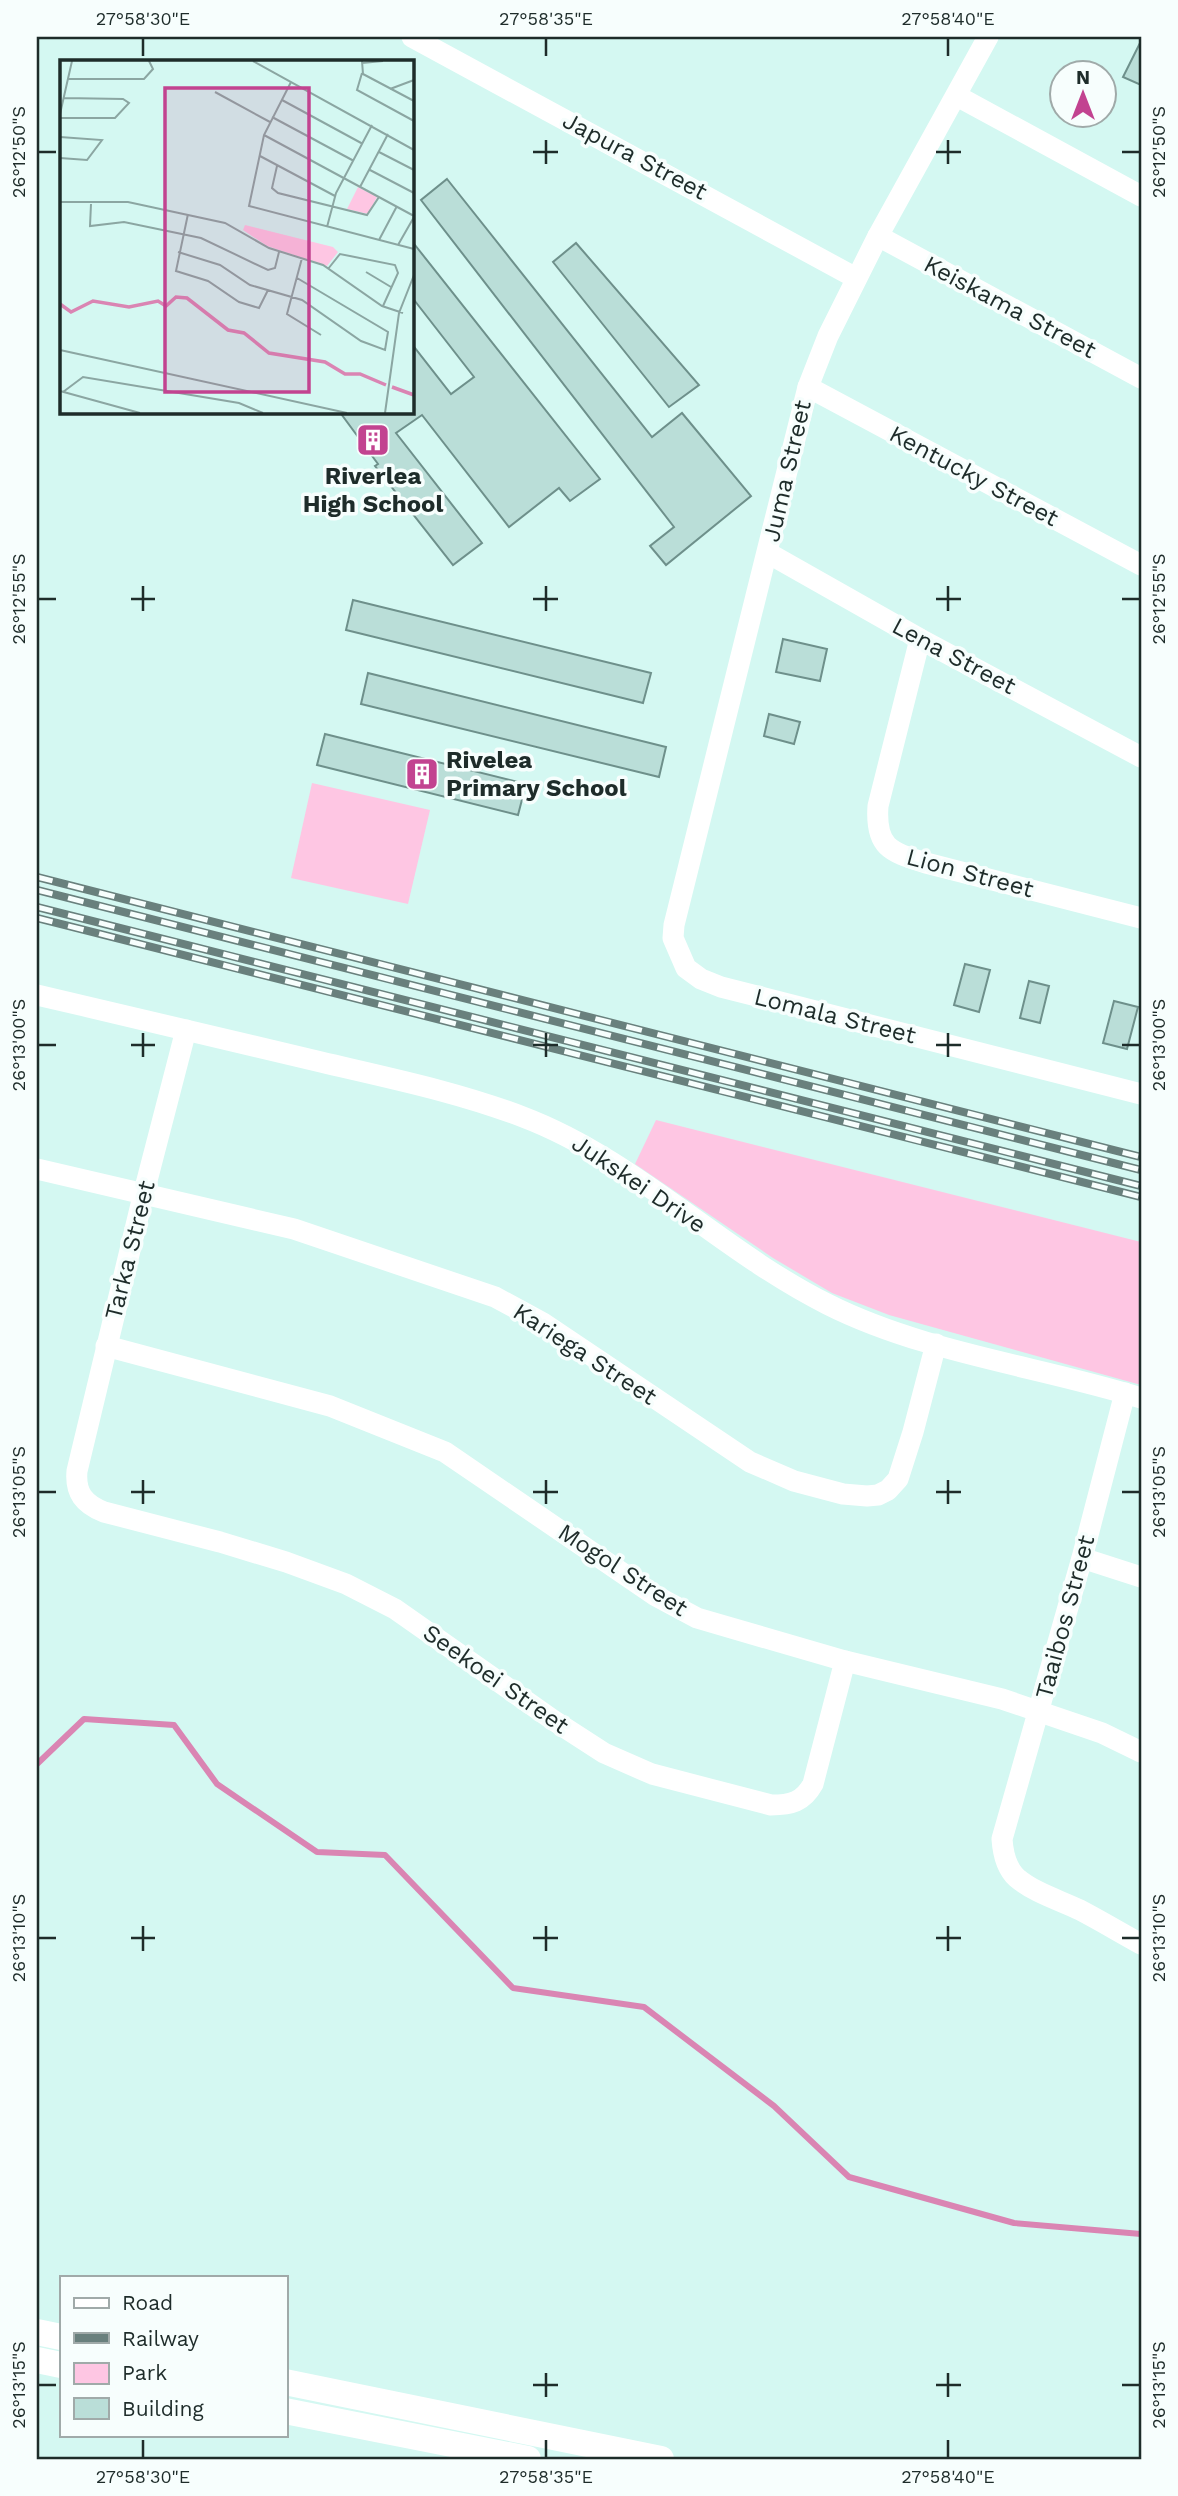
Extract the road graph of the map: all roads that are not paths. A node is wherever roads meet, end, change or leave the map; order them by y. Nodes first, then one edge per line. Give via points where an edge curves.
1 (412, 37) edge
2 (988, 37) edge
3 (957, 96) junction
4 (1141, 196) edge
5 (878, 236) junction
6 (856, 278) junction
7 (1141, 379) edge
8 (807, 387) junction
9 (768, 553) junction
10 (1141, 565) edge
11 (920, 639) junction
12 (1141, 757) edge
13 (1141, 918) edge
14 (673, 938) joint
15 (37, 995) edge
16 (186, 1030) junction
17 (1141, 1094) edge
18 (37, 1169) edge
19 (144, 1192) junction
20 (936, 1344) junction
21 (106, 1346) junction
22 (1133, 1396) edge
23 (77, 1471) joint
24 (1082, 1558) junction
25 (1141, 1577) edge
26 (845, 1661) junction
27 (1039, 1711) junction
28 (1141, 1752) edge
29 (1141, 1944) edge
30 (37, 2332) edge
31 (60, 2337) edge
32 (37, 2360) edge
33 (60, 2365) edge
34 (287, 2382) edge
35 (287, 2411) edge
36 (528, 2459) edge
37 (661, 2459) edge

1 - 6 street, Japura Street
2 - 3 street, Juma Street
3 - 4 street
3 - 5 street, Juma Street
5 - 6 street, Juma Street
5 - 7 street, Keiskama Street
6 - 8 street, Juma Street
8 - 9 street, Juma Street
8 - 10 street, Kentucky Street
9 - 11 street, Lena Street
9 - 14 street, Juma Street
11 - 12 street, Lena Street
11 - 13 street, Lion Street via 878,806 878,831 887,847 926,863
14 - 17 street, Lomala Street via 686,968 721,987
15 - 16 street, Jukskei Drive
16 - 19 street, Tarka Street
16 - 20 street, Jukskei Drive via 523,1116 620,1167 796,1287 849,1315
18 - 19 street, Kariega Street
19 - 20 street, Kariega Street via 294,1229 495,1297 543,1323 750,1462 794,1481 843,1494 878,1494 898,1479
19 - 21 street, Tarka Street
20 - 22 street, Jukskei Drive
21 - 23 street, Tarka Street
21 - 26 street, Mogol Street via 330,1406 445,1452 679,1609 715,1625
22 - 24 street, Taaibos Street
23 - 26 street, Seekoei Street via 79,1492 94,1508 286,1562 346,1584 395,1609 604,1753 652,1774 771,1805 797,1802 813,1784
24 - 25 street
24 - 27 street, Taaibos Street
26 - 27 street, Mogol Street
27 - 28 street, Mogol Street
27 - 29 street, Taaibos Street via 1002,1839 1007,1865 1031,1887
30 - 31 main road
32 - 33 main road
34 - 37 main road
35 - 36 main road

